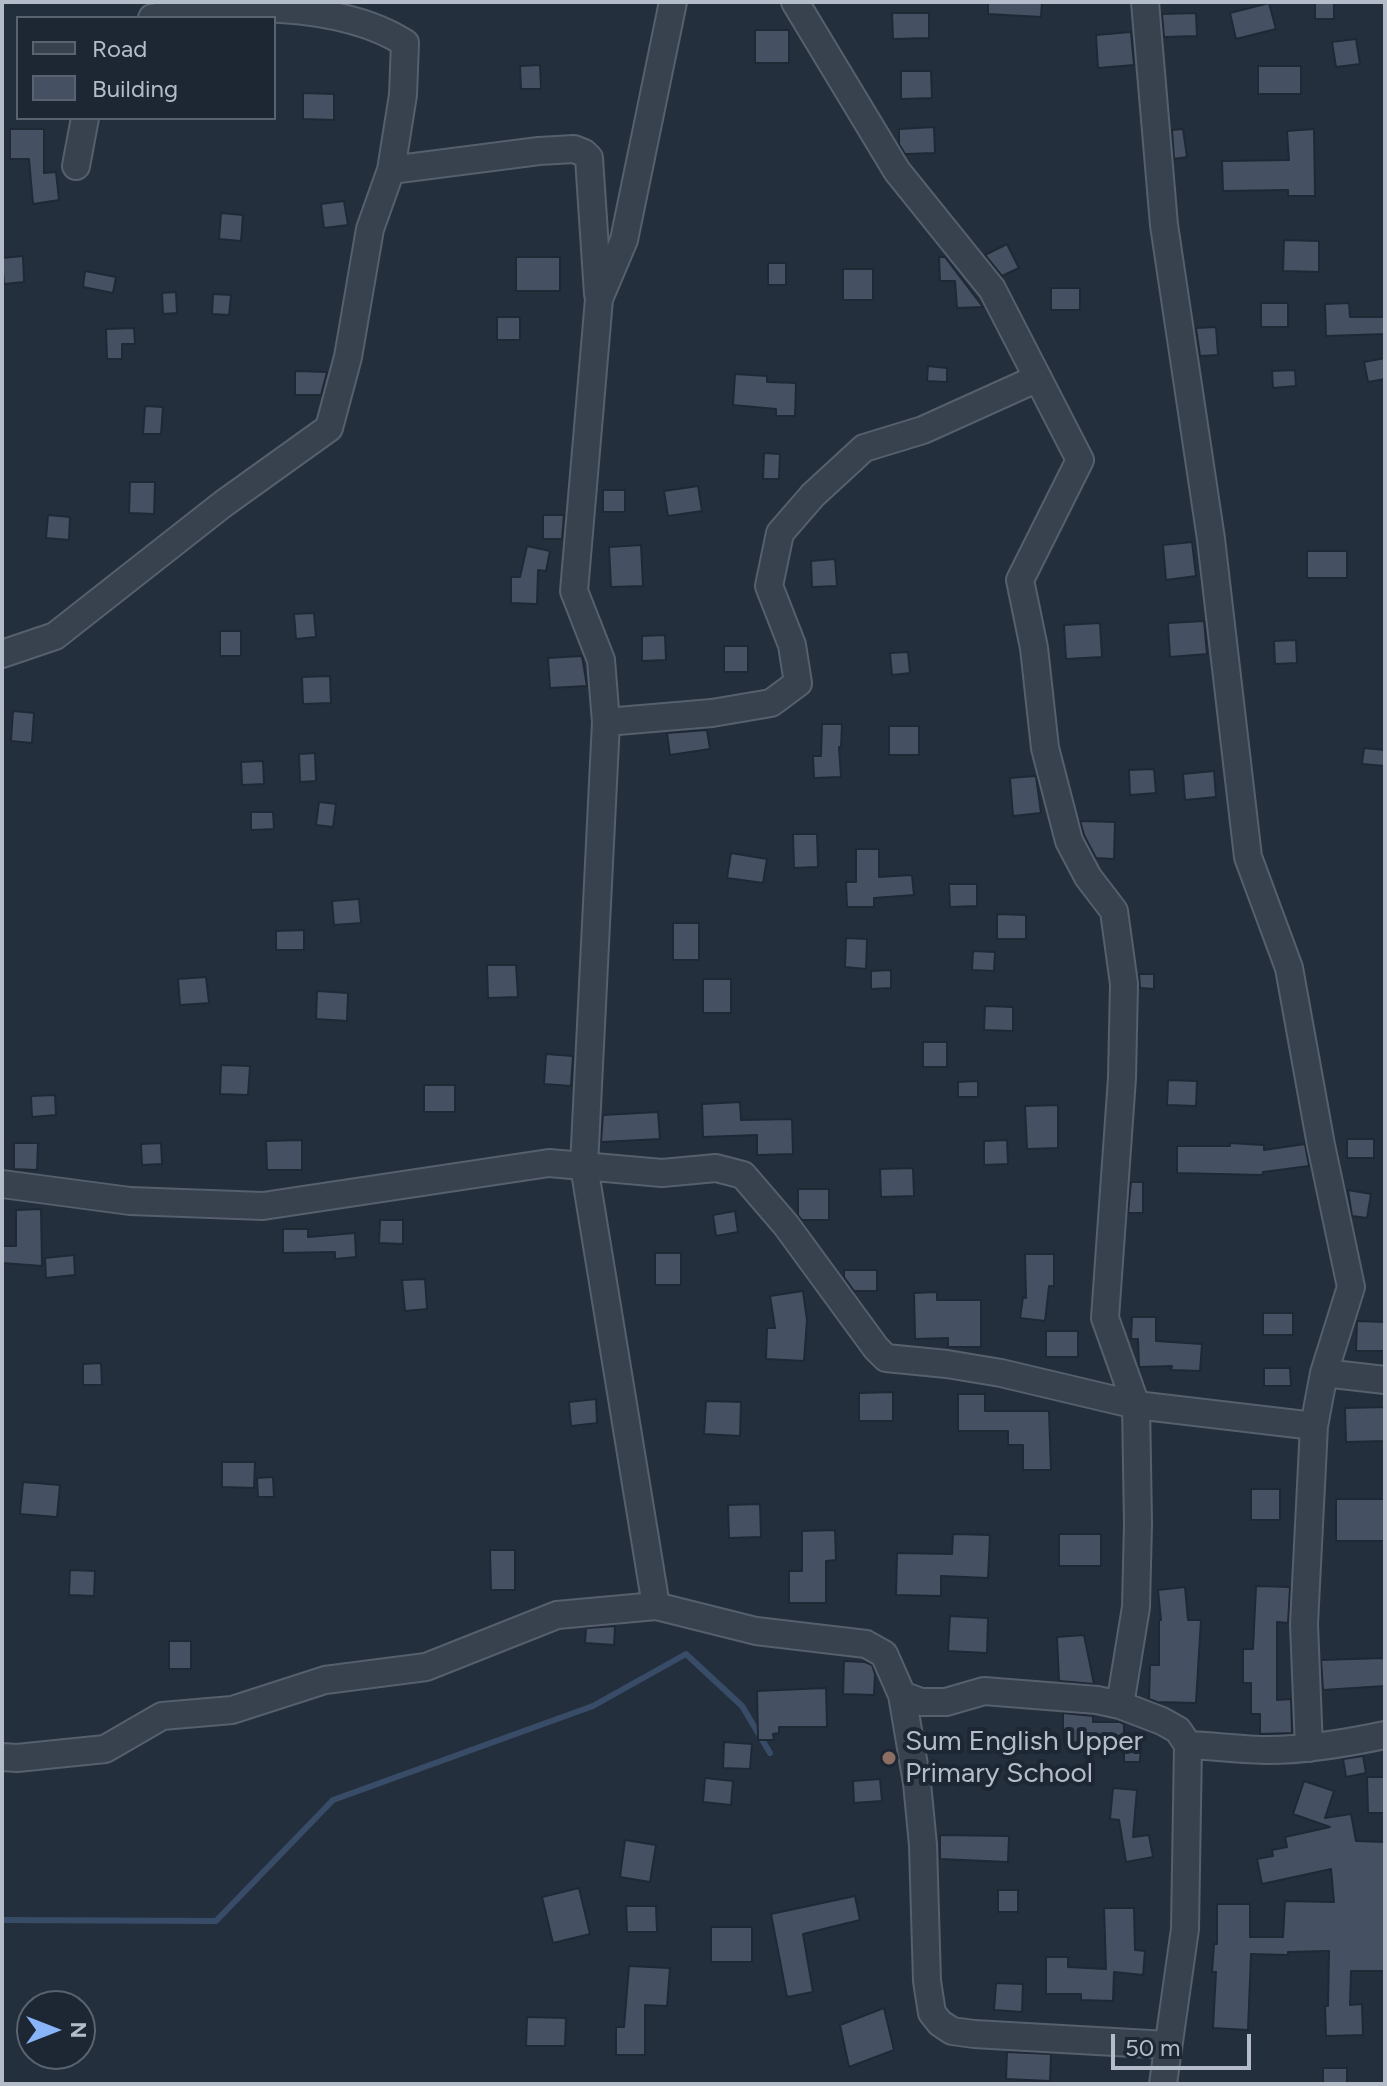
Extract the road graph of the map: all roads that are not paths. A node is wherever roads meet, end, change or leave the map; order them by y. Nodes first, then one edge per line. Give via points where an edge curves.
1 (673, 2) edge
2 (795, 2) edge
3 (1145, 2) edge
4 (164, 16) edge
5 (85, 120) edge
6 (76, 166) dead end
7 (391, 170) junction
8 (599, 299) junction
9 (1038, 378) junction
10 (2, 654) edge
11 (606, 722) junction
12 (584, 1166) junction
13 (2, 1184) edge
14 (1324, 1373) junction
15 (1385, 1380) edge
16 (1136, 1405) junction
17 (1314, 1426) junction
18 (656, 1606) junction
19 (902, 1695) junction
20 (1120, 1705) junction
21 (1385, 1735) edge
22 (1188, 1745) junction
23 (1309, 1748) junction
24 (2, 1757) edge
25 (1167, 2045) junction
26 (1163, 2084) edge

1 - 8 street via 624,240
2 - 9 street via 897,171 992,289
3 - 14 street via 1164,225 1211,539 1248,857 1289,968 1351,1287
4 - 7 street via 259,8 311,13 379,30 405,43
5 - 6 street
7 - 8 street via 539,151 584,153 589,158
7 - 10 street via 370,229 348,357 329,428 55,636
8 - 11 street via 574,591 601,660
9 - 11 street via 923,430 864,448 780,533 769,586 792,645 798,683 771,703
9 - 16 street via 1080,460 1020,580 1045,748 1069,841 1114,911 1122,969 1122,1078 1105,1318
11 - 12 street
12 - 13 street via 549,1163 263,1206 130,1201
12 - 16 street via 662,1173 716,1168 743,1175 886,1358 1001,1373
12 - 18 street
14 - 15 street
14 - 17 street
16 - 17 street
16 - 20 street via 1136,1607
17 - 23 street via 1304,1624
18 - 19 street via 756,1631 866,1644 884,1654
18 - 24 street via 557,1615 426,1667 325,1680 232,1710 162,1716 105,1749
19 - 20 street via 946,1702 984,1691
19 - 25 street via 923,1845 932,2013 952,2031 974,2034
20 - 22 street via 1178,1730
21 - 23 street
22 - 23 street
22 - 25 street via 1185,1929
25 - 26 street

